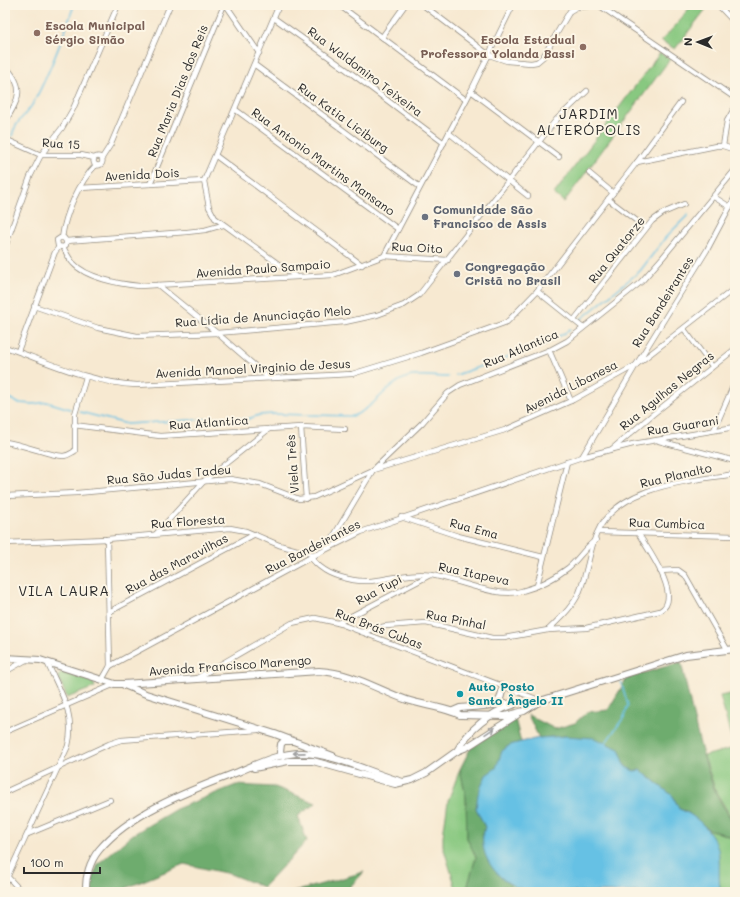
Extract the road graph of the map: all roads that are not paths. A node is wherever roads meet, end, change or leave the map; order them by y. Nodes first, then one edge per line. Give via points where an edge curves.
1 (118, 5) edge
2 (170, 5) edge
3 (225, 5) edge
4 (279, 5) edge
5 (339, 5) edge
6 (405, 5) edge
7 (513, 5) edge
8 (570, 5) edge
9 (718, 5) edge
10 (425, 6) edge
11 (601, 6) edge
12 (577, 7) junction
13 (274, 18) junction
14 (735, 23) edge
15 (382, 37) junction
16 (259, 53) junction
17 (490, 55) junction
18 (255, 65) junction
19 (5, 66) edge
20 (471, 91) junction
21 (587, 91) dead end
22 (735, 98) edge
23 (466, 100) junction
24 (681, 102) dead end
25 (735, 106) edge
26 (236, 110) junction
27 (5, 122) edge
28 (449, 133) junction
29 (5, 139) edge
30 (538, 142) junction
31 (444, 143) junction
32 (723, 146) junction
33 (735, 150) edge
34 (41, 155) junction
35 (216, 156) junction
36 (559, 157) dead end
37 (94, 158) junction
38 (102, 158) junction
39 (637, 162) junction
40 (96, 165) junction
41 (735, 170) edge
42 (589, 173) dead end
43 (510, 180) junction
44 (204, 181) junction
45 (150, 184) junction
46 (420, 187) junction
47 (80, 188) junction
48 (613, 193) junction
49 (528, 196) dead end
50 (714, 197) junction
51 (735, 197) edge
52 (608, 199) junction
53 (684, 204) dead end
54 (730, 207) junction
55 (223, 224) junction
56 (646, 228) junction
57 (398, 229) junction
58 (64, 239) junction
59 (61, 247) junction
60 (5, 248) edge
61 (384, 256) junction
62 (448, 260) junction
63 (362, 265) junction
64 (295, 276) junction
65 (158, 285) junction
66 (735, 288) edge
67 (537, 291) junction
68 (34, 306) junction
69 (574, 320) junction
70 (582, 327) junction
71 (684, 329) junction
72 (217, 333) junction
73 (5, 347) edge
74 (735, 349) edge
75 (549, 350) junction
76 (18, 351) junction
77 (636, 365) junction
78 (712, 366) junction
79 (86, 376) junction
80 (269, 378) junction
81 (735, 382) edge
82 (571, 401) junction
83 (74, 425) junction
84 (301, 427) junction
85 (735, 427) edge
86 (269, 429) junction
87 (345, 429) dead end
88 (714, 430) junction
89 (655, 440) junction
90 (5, 442) edge
91 (611, 449) junction
92 (582, 457) junction
93 (735, 461) edge
94 (567, 462) junction
95 (372, 470) junction
96 (735, 474) edge
97 (205, 480) junction
98 (6, 495) edge
99 (306, 499) junction
100 (401, 517) junction
101 (598, 532) junction
102 (638, 533) junction
103 (156, 534) junction
104 (255, 534) junction
105 (735, 536) edge
106 (107, 540) junction
107 (595, 540) junction
108 (5, 543) edge
109 (326, 549) junction
110 (315, 554) junction
111 (543, 557) junction
112 (311, 558) junction
113 (660, 571) junction
114 (430, 575) junction
115 (537, 586) junction
116 (109, 612) junction
117 (338, 623) junction
118 (548, 630) junction
119 (361, 632) junction
120 (727, 649) junction
121 (735, 649) edge
122 (5, 658) edge
123 (28, 658) junction
124 (47, 662) junction
125 (110, 666) junction
126 (5, 672) edge
127 (195, 679) junction
128 (102, 680) junction
129 (115, 684) junction
130 (123, 684) junction
131 (503, 688) junction
132 (540, 701) junction
133 (523, 702) junction
134 (66, 704) junction
135 (495, 705) junction
136 (453, 711) junction
137 (524, 711) junction
138 (475, 715) junction
139 (490, 716) junction
140 (478, 726) junction
141 (258, 730) junction
142 (5, 732) edge
143 (266, 732) junction
144 (298, 742) junction
145 (280, 744) junction
146 (457, 750) junction
147 (282, 755) junction
148 (288, 761) junction
149 (344, 762) junction
150 (58, 768) junction
151 (241, 770) junction
152 (403, 782) junction
153 (5, 792) edge
154 (110, 800) dead end
155 (28, 834) junction
156 (6, 875) edge
157 (5, 882) edge
158 (22, 892) edge
159 (86, 892) edge

1 - 34 street via 73,109
2 - 38 street via 111,144
3 - 16 street
3 - 45 street, Rua Maria Dias dos Reis
4 - 13 street
5 - 15 street
6 - 15 street
7 - 17 street
8 - 12 street
9 - 14 street
10 - 17 street
11 - 12 street
11 - 22 street
12 - 17 street via 570,11 547,51 537,62 507,61
13 - 16 street
13 - 31 street, Rua Waldomiro Teixeira
15 - 23 street
16 - 18 street
17 - 20 street
18 - 26 street
18 - 46 street, Rua Katia Liciburg
19 - 27 street via 18,81 19,87 18,95
20 - 23 street
20 - 30 street
21 - 30 street, Rua Lídia de Anunciação Melo
23 - 28 street
24 - 39 street, Avenida Manoel Virginio de Jesus
25 - 32 street via 727,121
26 - 35 street
26 - 57 street, Rua Antonio Martins Mansano
28 - 31 street
28 - 43 street
29 - 34 street, Rua 15
30 - 36 street
30 - 43 street, Rua Lídia de Anunciação Melo
31 - 46 street
32 - 33 street
32 - 39 street
34 - 37 street, Rua 15 via 81,155
34 - 60 street via 30,177
35 - 44 street
35 - 63 street
37 - 38 street
37 - 40 street
38 - 40 street via 101,164
39 - 48 street, Avenida Manoel Virginio de Jesus
40 - 47 street
41 - 50 street, Rua Atlantica
42 - 48 street
43 - 49 street
43 - 62 street, Rua Lídia de Anunciação Melo
44 - 45 street, Avenida Dois
44 - 55 street via 211,213
45 - 47 street, Avenida Dois
46 - 57 street
47 - 58 street via 66,217
48 - 52 street, Avenida Manoel Virginio de Jesus
50 - 54 street
50 - 70 street, Rua Atlantica via 641,282
51 - 54 street, Rua Bandeirantes
52 - 56 street
52 - 67 street, Avenida Manoel Virginio de Jesus
53 - 56 street, Rua Quatorze via 663,213
54 - 77 street, Rua Bandeirantes via 707,250
55 - 58 street via 187,232
55 - 64 street
56 - 69 street, Rua Quatorze
57 - 61 street
58 - 59 street
58 - 59 street via 57,240
59 - 65 street, Avenida Paulo Sampaio via 72,263 81,270 111,281
59 - 68 street via 55,252
61 - 62 street, Rua Oito
61 - 63 street, Avenida Paulo Sampaio
62 - 72 street, Rua Lídia de Anunciação Melo via 420,295 377,315 345,322
63 - 64 street, Avenida Paulo Sampaio via 333,275
64 - 65 street, Avenida Paulo Sampaio
65 - 72 street
66 - 71 street, Avenida Libanesa
67 - 69 street
67 - 80 street, Avenida Manoel Virginio de Jesus via 507,322 421,354 352,374
68 - 72 street, Rua Lídia de Anunciação Melo via 123,334 137,336
68 - 76 street
69 - 70 street
70 - 75 street, Rua Atlantica via 567,341
71 - 77 street, Avenida Libanesa
71 - 78 street
72 - 80 street
73 - 76 street, Avenida Manoel Virginio de Jesus
74 - 78 street, Rua Agulhas Negras
75 - 82 street
75 - 95 street, Rua Atlantica via 454,388 422,423
76 - 79 street, Avenida Manoel Virginio de Jesus
77 - 82 street, Avenida Libanesa
77 - 92 street, Rua Bandeirantes
78 - 91 street, Rua Agulhas Negras
79 - 80 street, Avenida Manoel Virginio de Jesus via 114,384 136,385
79 - 83 street via 78,400
81 - 88 street
82 - 95 street, Avenida Libanesa via 505,430
83 - 86 street, Rua Atlantica via 160,436
83 - 90 street via 75,451 63,456
84 - 86 street, Rua Atlantica
84 - 87 street, Rua Atlantica
84 - 99 street, Viela Três
85 - 88 street, Rua Guarani
86 - 97 street
88 - 89 street, Rua Guarani
89 - 91 street, Rua Guarani
89 - 93 street
91 - 92 street, Rua Bandeirantes
92 - 94 street, Rua Bandeirantes
94 - 100 street, Rua Bandeirantes
94 - 111 street
95 - 99 street via 314,498
95 - 109 street, Rua Atlantica
96 - 101 street, Rua Planalto via 685,482 628,499 605,520
97 - 98 street, Rua São Judas Tadeu via 77,494
97 - 99 street, Rua São Judas Tadeu via 243,480 299,499
97 - 103 street
100 - 109 street, Rua Bandeirantes
100 - 111 street, Rua Ema via 458,536
101 - 102 street, Rua Cumbica
101 - 107 street, Rua Planalto
102 - 105 street, Rua Cumbica
102 - 113 street, Rua Pinhal
103 - 104 street, Rua Floresta via 230,528
103 - 106 street, Rua Floresta
104 - 110 street, Rua Floresta via 280,545
104 - 116 street, Rua das Maravilhas
106 - 108 street, Rua Floresta
106 - 116 street
107 - 115 street, Rua Planalto via 568,568
107 - 118 street via 578,593 566,612
109 - 110 street, Rua Bandeirantes
110 - 112 street, Rua Bandeirantes
111 - 115 street
112 - 114 street, Rua Itapeva via 320,569 332,575 361,581 408,574
112 - 125 street, Rua Bandeirantes
113 - 118 street, Rua Pinhal via 666,583 668,596 667,605 660,611 586,628
113 - 120 street via 678,570 684,575
114 - 115 street, Rua Itapeva via 502,592 521,592
114 - 117 street, Rua Tupi
116 - 125 street
117 - 119 street, Rua Brás Cubas
117 - 127 street, Rua Brás Cubas via 315,618 292,623
118 - 119 street, Rua Pinhal via 519,637 498,638 426,623 386,626
119 - 131 street, Rua Brás Cubas
120 - 121 main road, Avenida Francisco Marengo
120 - 132 main road, Avenida Francisco Marengo via 667,660
122 - 123 main road, Avenida Francisco Marengo
123 - 124 main road, Avenida Francisco Marengo
123 - 126 street
124 - 128 main road, Avenida Francisco Marengo
124 - 134 street
125 - 128 street
127 - 130 main road, Avenida Francisco Marengo
127 - 136 main road, Avenida Francisco Marengo via 334,672 360,679 406,700
128 - 129 main road, Avenida Francisco Marengo
129 - 130 main road, Avenida Francisco Marengo
129 - 134 street
130 - 141 main road via 146,694
131 - 132 street, Rua Brás Cubas
131 - 135 main road
132 - 133 main road, Avenida Francisco Marengo
132 - 137 main road, Avenida Francisco Marengo
133 - 135 main road, Avenida Francisco Marengo
133 - 139 main road
134 - 142 street
134 - 150 street via 70,715 70,736
135 - 136 main road, Avenida Francisco Marengo
136 - 138 main road, Avenida Francisco Marengo via 460,715
137 - 139 main road, Avenida Francisco Marengo via 505,716
146 -> 137 main road via 467,747
138 - 139 main road, Avenida Francisco Marengo
138 - 140 main road
139 - 140 main road
140 - 146 main road via 462,741
141 - 143 main road
141 - 150 street via 121,740
143 - 144 main road
143 - 145 main road
144 - 145 main road via 286,741
144 - 149 main road
145 - 147 main road
146 - 152 main road via 426,773
147 - 148 main road
149 -> 147 main road via 307,754
147 - 151 main road
148 - 151 main road
148 - 152 main road via 313,762 340,768 390,784
149 - 152 main road
150 - 153 street
150 - 155 street
151 - 159 main road via 164,804 130,823 109,839 91,862
154 - 155 street
155 - 156 street
156 - 157 street
156 - 158 street

